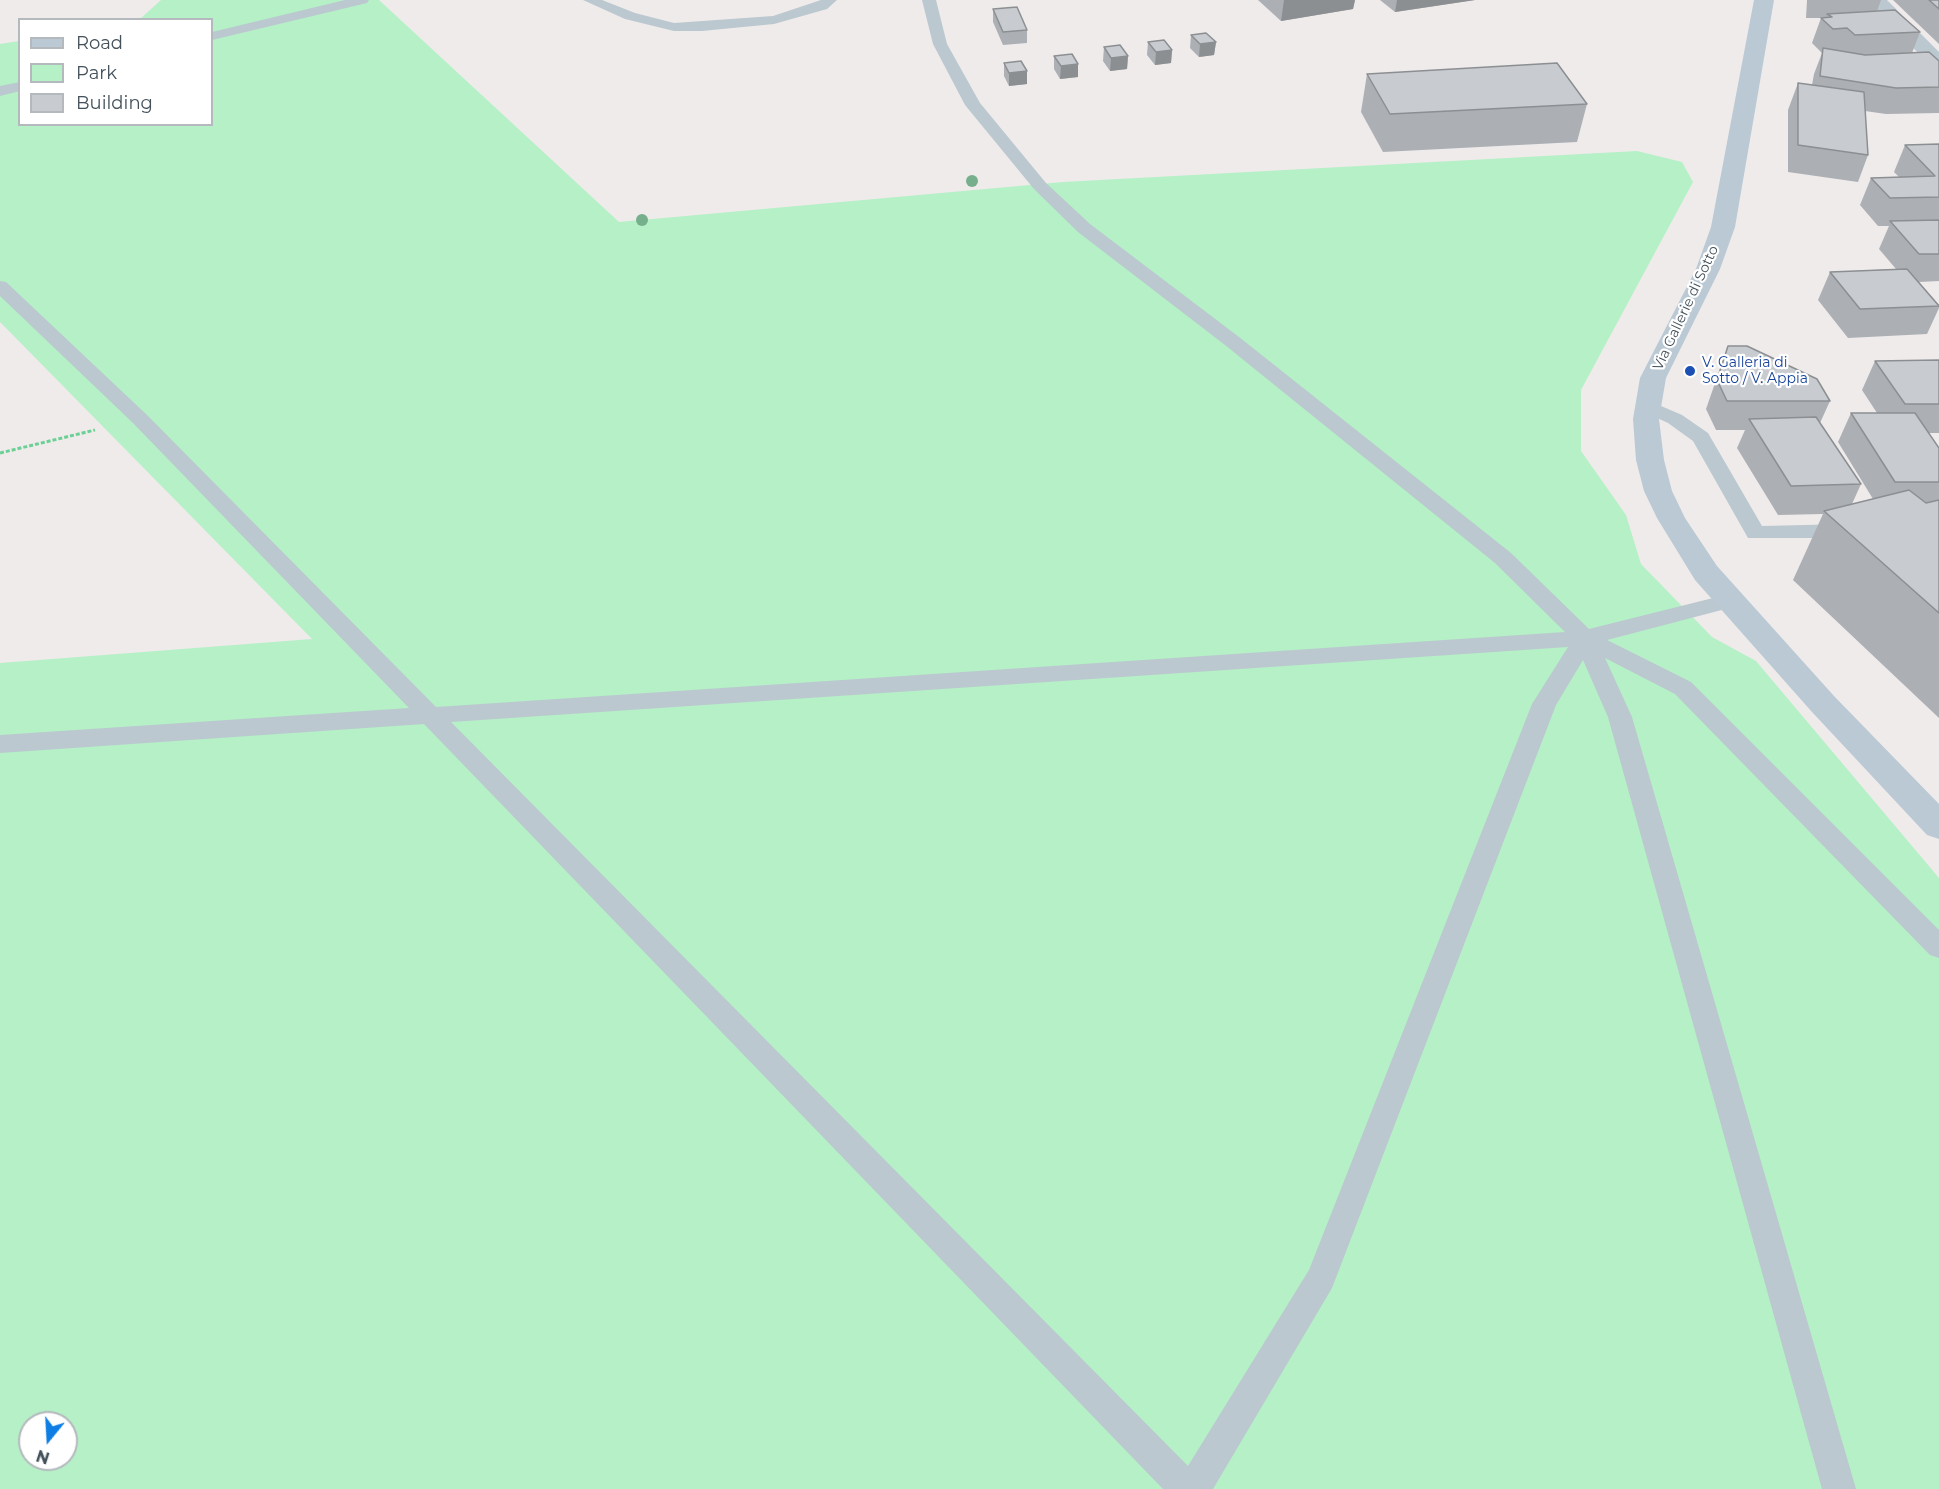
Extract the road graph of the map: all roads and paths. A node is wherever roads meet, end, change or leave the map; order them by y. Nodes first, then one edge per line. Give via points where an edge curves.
1 (362, 0) edge
2 (590, 0) edge
3 (830, 0) edge
4 (929, 0) edge
5 (1764, 0) edge
6 (1876, 0) edge
7 (213, 36) edge
8 (1939, 63) edge
9 (18, 86) edge
10 (0, 91) edge
11 (0, 286) edge
12 (1647, 406) junction
13 (140, 419) junction
14 (0, 453) edge
15 (1870, 531) edge
16 (1729, 602) junction
17 (1585, 638) junction
18 (428, 713) junction
19 (0, 744) edge
20 (1939, 826) edge
21 (1939, 947) edge
22 (1187, 1489) edge
23 (1194, 1489) edge
24 (1839, 1489) edge

1 - 7 lane
2 - 3 lane via 674,27 774,20
4 - 17 lane via 940,44 973,105 1040,186 1084,228 1503,558
5 - 12 main road, Via Gallerie di Sotto via 1727,213 1708,269 1664,351
6 - 8 street
9 - 10 lane
11 - 13 lane
12 - 15 lane via 1701,437 1755,533
12 - 16 main road, Via Gallerie di Sotto via 1648,446 1658,491 1688,547
13 - 14 path
13 - 18 lane
16 - 17 lane
16 - 20 main road, Via Gallerie di Sotto
17 - 18 lane
17 - 21 lane via 1683,688
17 - 23 lane via 1544,704 1321,1278
17 - 24 lane via 1620,717
18 - 19 lane
18 - 22 lane

